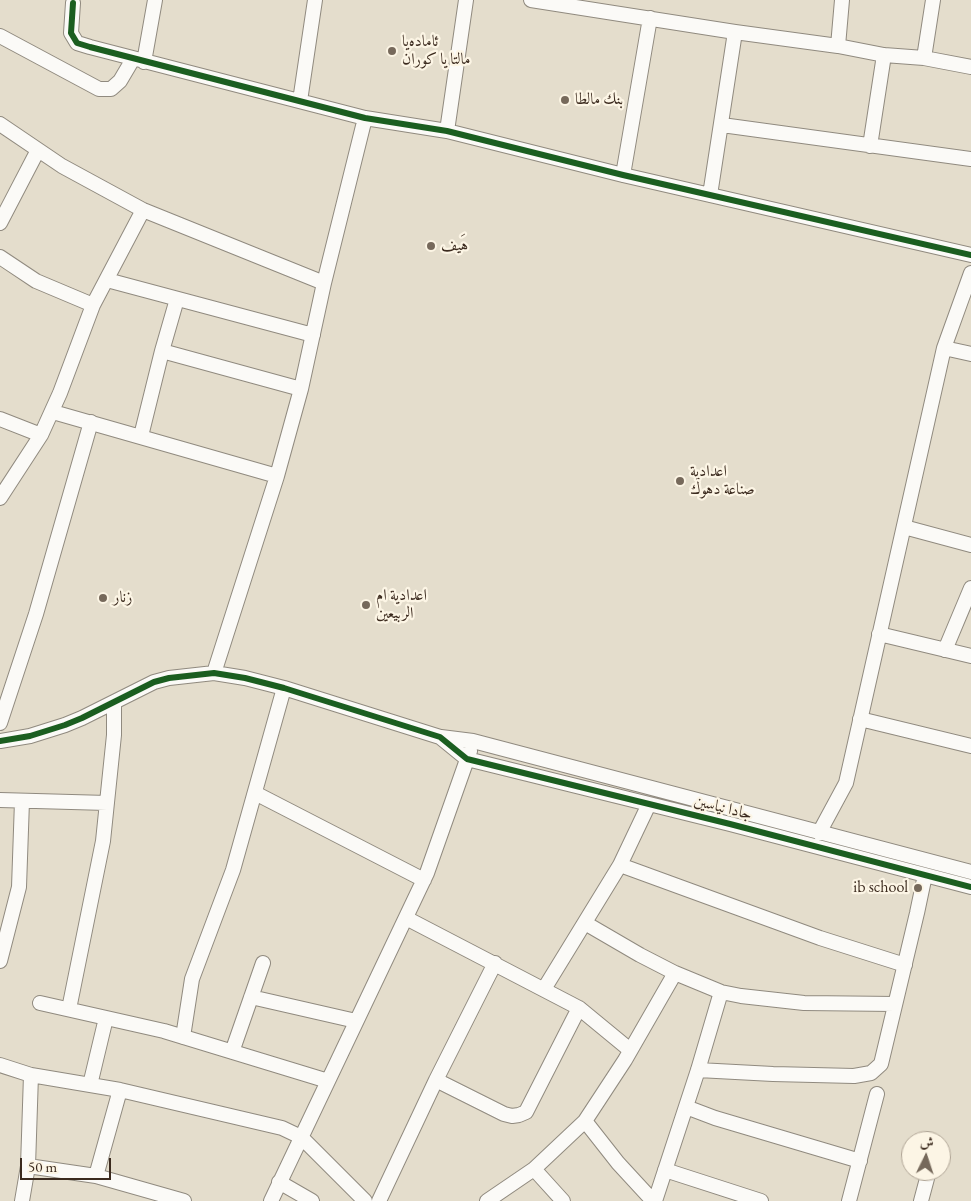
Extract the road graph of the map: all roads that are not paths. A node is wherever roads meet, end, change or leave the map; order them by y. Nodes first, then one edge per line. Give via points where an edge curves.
1 (155, 0) edge
2 (316, 0) edge
3 (466, 0) edge
4 (530, 0) edge
5 (842, 0) edge
6 (932, 0) edge
7 (559, 2) edge
8 (73, 3) dead end
9 (650, 18) junction
10 (735, 32) junction
11 (0, 36) edge
12 (838, 46) junction
13 (884, 55) junction
14 (924, 58) junction
15 (138, 60) junction
16 (971, 67) edge
17 (300, 101) junction
18 (364, 118) junction
19 (0, 124) edge
20 (722, 125) junction
21 (447, 132) junction
22 (870, 146) junction
23 (38, 150) junction
24 (971, 159) edge
25 (623, 175) junction
26 (710, 195) junction
27 (143, 210) junction
28 (0, 223) edge
29 (971, 255) edge
30 (0, 257) edge
31 (971, 273) edge
32 (107, 280) junction
33 (324, 283) junction
34 (177, 299) junction
35 (93, 305) junction
36 (313, 335) junction
37 (944, 348) junction
38 (162, 351) junction
39 (971, 354) edge
40 (301, 389) junction
41 (53, 412) junction
42 (0, 419) edge
43 (91, 422) junction
44 (41, 435) junction
45 (141, 436) junction
46 (277, 476) junction
47 (0, 498) edge
48 (904, 527) junction
49 (971, 545) edge
50 (971, 588) edge
51 (879, 634) junction
52 (945, 650) junction
53 (971, 656) edge
54 (214, 673) junction
55 (284, 688) junction
56 (114, 702) junction
57 (860, 719) junction
58 (0, 723) edge
59 (440, 737) junction
60 (0, 741) edge
61 (473, 741) junction
62 (971, 746) edge
63 (467, 759) junction
64 (255, 792) junction
65 (0, 800) edge
66 (22, 801) junction
67 (107, 803) junction
68 (649, 804) junction
69 (819, 833) junction
70 (620, 865) junction
71 (968, 871) edge
72 (925, 875) junction
73 (424, 880) junction
74 (966, 886) edge
75 (406, 918) junction
76 (585, 923) junction
77 (0, 961) edge
78 (263, 963) dead end
79 (495, 964) junction
80 (905, 965) junction
81 (676, 973) junction
82 (544, 989) junction
83 (721, 992) junction
84 (251, 998) junction
85 (40, 1003) dead end
86 (894, 1004) junction
87 (579, 1008) junction
88 (69, 1009) junction
89 (106, 1018) junction
90 (356, 1022) junction
91 (183, 1037) junction
92 (630, 1050) junction
93 (232, 1052) junction
94 (0, 1065) edge
95 (698, 1070) junction
96 (31, 1075) junction
97 (436, 1080) junction
98 (328, 1081) junction
99 (90, 1085) junction
100 (120, 1090) junction
101 (877, 1094) dead end
102 (686, 1107) junction
103 (585, 1121) junction
104 (301, 1137) junction
105 (860, 1161) junction
106 (28, 1166) junction
107 (534, 1169) junction
108 (665, 1170) junction
109 (96, 1176) junction
110 (926, 1181) edge
111 (279, 1182) junction
112 (22, 1201) edge
113 (184, 1201) edge
114 (271, 1201) edge
115 (312, 1201) edge
116 (365, 1201) edge
117 (379, 1201) edge
118 (488, 1201) edge
119 (563, 1201) edge
120 (654, 1201) edge
121 (761, 1201) edge
122 (850, 1201) edge
123 (921, 1201) edge

1 - 15 street
2 - 17 street
3 - 21 street
4 - 7 street
5 - 12 street
6 - 14 street
7 - 9 street
8 - 15 street via 71,33 77,42
9 - 10 street
9 - 25 street
10 - 12 street
10 - 20 street
11 - 15 street via 99,89 111,89
12 - 13 street
13 - 14 street
13 - 22 street
14 - 16 street
15 - 17 street
17 - 18 street
18 - 21 street
18 - 33 street
19 - 23 street
20 - 22 street
20 - 26 street
21 - 25 street
22 - 24 street
23 - 27 street
23 - 28 street
25 - 26 street
26 - 29 street
27 - 32 street
27 - 33 street
30 - 35 street via 36,282
31 - 37 street
32 - 34 street
32 - 35 street
33 - 36 street
34 - 36 street
34 - 38 street
35 - 41 street
36 - 40 street
37 - 39 street
37 - 48 street
38 - 40 street
38 - 45 street
40 - 46 street
41 - 43 street
41 - 44 street
42 - 44 street
43 - 45 street
43 - 58 street via 36,614
44 - 47 street
45 - 46 street
46 - 54 street
48 - 49 street
48 - 51 street
50 - 52 street
51 - 52 street
51 - 57 street
52 - 53 street
54 - 55 street
54 - 56 street via 154,682
55 - 59 street
55 - 64 street
56 - 60 street via 48,731
56 - 67 street
57 - 62 street
57 - 69 street via 846,783
59 - 61 street, جادا نیاسین
59 - 63 street
61 - 63 street
61 - 69 street, جادا نیاسین
63 - 68 street, جادا نیاسین
63 - 73 street
64 - 73 street
64 - 91 street via 233,870 192,979
65 - 66 street
66 - 67 street
66 - 77 street via 19,886
67 - 88 street via 103,841
68 - 70 street
68 - 72 street, جادا نیاسین
69 - 71 street, جادا نیاسین
70 - 76 street
70 - 80 street via 820,938
71 - 74 street
72 - 74 street, جادا نیاسین
72 - 80 street
73 - 75 street
75 - 79 street
75 - 90 street
76 - 81 street
76 - 82 street
78 - 84 street
79 - 82 street
79 - 97 street
80 - 86 street
81 - 83 street
81 - 92 street
82 - 87 street
83 - 86 street via 804,1003
83 - 95 street
84 - 90 street
84 - 93 street
85 - 88 street
86 - 95 street via 881,1064 871,1073 854,1076
87 - 92 street
87 - 97 street via 526,1112 519,1116 504,1114
88 - 89 street
89 - 91 street
89 - 99 street
90 - 98 street
91 - 93 street
92 - 103 street
93 - 98 street
94 - 96 street
95 - 102 street
96 - 99 street
96 - 106 street
97 - 117 street
98 - 104 street
99 - 100 street
100 - 104 street via 282,1128
100 - 109 street
101 - 105 street
102 - 105 street
102 - 108 street
103 - 107 street
103 - 120 street
104 - 111 street
104 - 116 street
105 - 122 street
106 - 109 street
106 - 112 street
107 - 118 street
107 - 119 street
108 - 120 street
108 - 121 street
109 - 113 street
110 - 123 street
111 - 114 street
111 - 115 street

